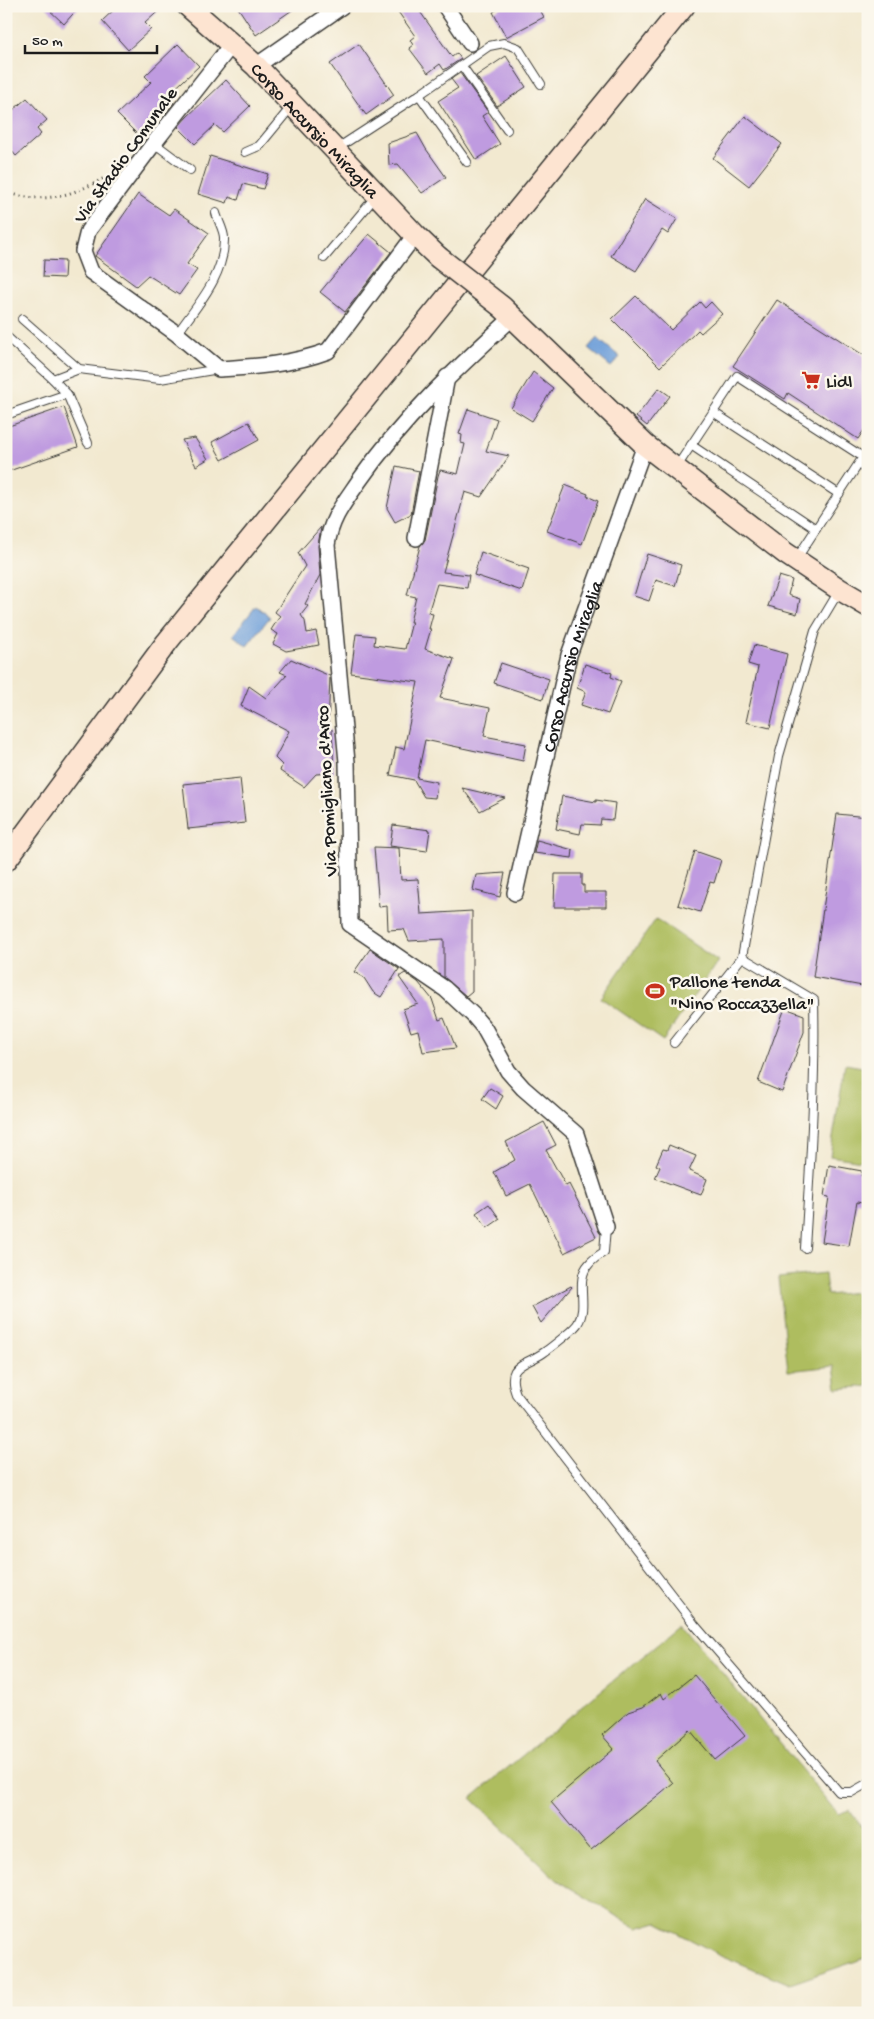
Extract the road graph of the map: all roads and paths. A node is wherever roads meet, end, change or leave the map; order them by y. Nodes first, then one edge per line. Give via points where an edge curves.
1 (188, 6) edge
2 (342, 6) edge
3 (445, 6) edge
4 (684, 6) edge
5 (470, 43) dead end
6 (232, 44) junction
7 (256, 66) junction
8 (462, 66) junction
9 (541, 84) dead end
10 (419, 95) junction
11 (293, 104) junction
12 (507, 130) dead end
13 (154, 143) junction
14 (336, 150) junction
15 (244, 152) dead end
16 (467, 162) dead end
17 (190, 170) dead end
18 (114, 172) dead end
19 (6, 192) edge
20 (378, 194) junction
21 (216, 213) dead end
22 (415, 235) junction
23 (324, 258) dead end
24 (507, 312) junction
25 (22, 319) dead end
26 (177, 334) junction
27 (7, 337) edge
28 (79, 369) junction
29 (219, 369) junction
30 (447, 377) junction
31 (53, 379) junction
32 (67, 394) junction
33 (713, 412) junction
34 (6, 415) edge
35 (88, 443) dead end
36 (645, 445) junction
37 (691, 445) junction
38 (676, 468) junction
39 (839, 494) junction
40 (816, 529) junction
41 (416, 538) dead end
42 (796, 560) junction
43 (839, 589) junction
44 (868, 606) edge
45 (6, 860) edge
46 (515, 893) dead end
47 (742, 957) junction
48 (674, 1042) dead end
49 (606, 1227) joint
50 (805, 1248) dead end
51 (868, 1783) edge

1 - 6 main road, Corso Accursio Miraglia
2 - 7 street
3 - 5 street
4 - 45 main road via 152,662
6 - 7 main road, Corso Accursio Miraglia
6 - 13 street, Via Stadio Comunale
7 - 11 main road, Corso Accursio Miraglia
8 - 9 lane via 489,46 504,43 518,48
8 - 10 lane
8 - 12 lane
10 - 14 lane
10 - 16 lane
11 - 14 main road, Corso Accursio Miraglia
11 - 15 lane via 259,146
13 - 17 lane
13 - 26 street, Via Stadio Comunale via 88,231 83,252 91,272
14 - 20 main road, Corso Accursio Miraglia
18 - 19 path via 77,192 52,198 34,199
20 - 22 main road, Corso Accursio Miraglia
20 - 23 lane
21 - 26 lane via 224,237 219,266 214,280
22 - 24 main road, Corso Accursio Miraglia, bridge
22 - 29 street via 328,351 307,359
24 - 30 street, Via Pomigliano d'Arco
24 - 36 main road
25 - 28 lane
26 - 29 street, Via Stadio Comunale
27 - 31 lane
28 - 29 lane via 160,379
28 - 31 lane
30 - 41 street
30 - 49 street, Via Pomigliano d'Arco via 373,460 329,530 327,545 346,762 350,924 445,990 473,1015 508,1071 576,1134
31 - 32 lane
32 - 34 lane
32 - 35 lane
33 - 37 lane
33 - 39 lane
33 - 39 lane via 737,376 863,457
36 - 38 main road
36 - 46 street, Corso Accursio Miraglia via 569,655
37 - 38 lane
37 - 40 lane
38 - 42 main road
39 - 40 lane
40 - 42 lane
42 - 43 main road
43 - 44 main road
43 - 47 lane via 816,631 778,756
47 - 48 lane
47 - 50 lane via 814,1000 812,1142
49 - 51 lane via 604,1252 588,1264 582,1278 584,1304 578,1324 542,1354 516,1369 512,1382 516,1394 694,1624 839,1792 852,1792

